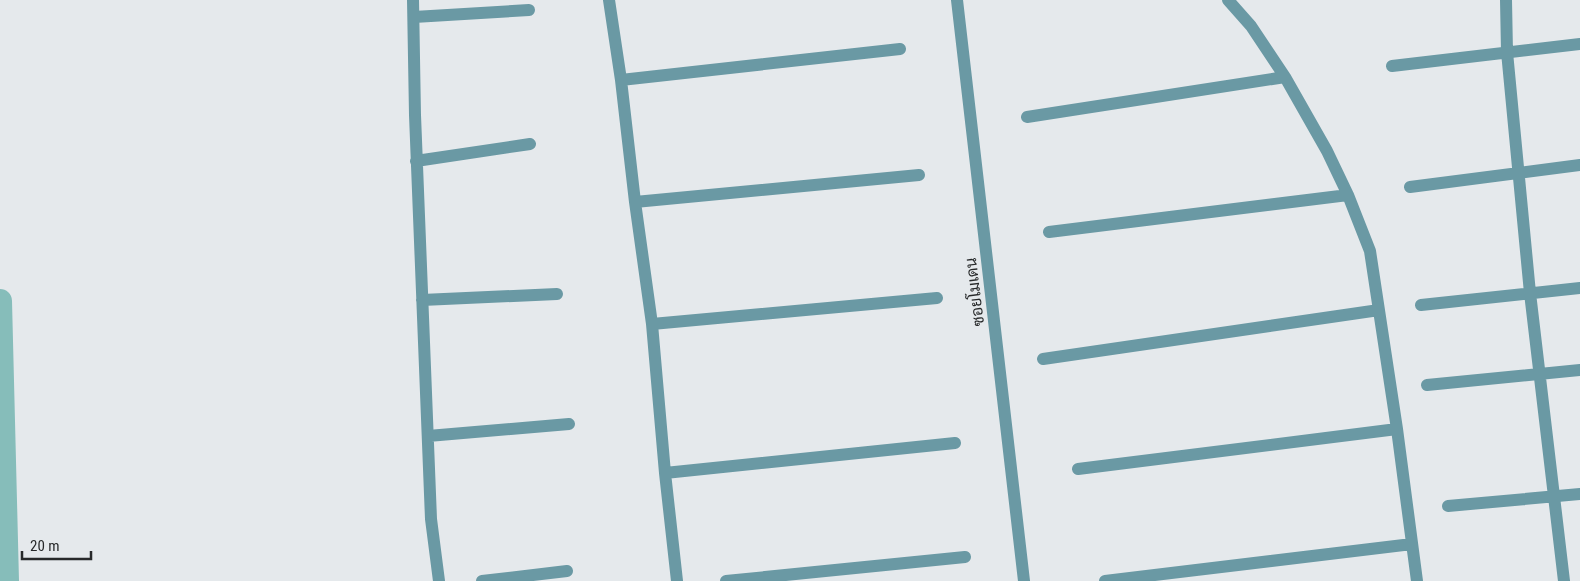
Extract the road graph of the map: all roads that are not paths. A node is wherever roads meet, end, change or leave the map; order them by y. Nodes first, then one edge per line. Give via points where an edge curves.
1 (413, 0) edge
2 (609, 0) edge
3 (957, 0) edge
4 (1228, 0) edge
5 (1506, 0) edge
6 (529, 10) dead end
7 (414, 17) junction
8 (1580, 44) edge
9 (900, 49) dead end
10 (1507, 52) junction
11 (1392, 66) dead end
12 (1285, 78) junction
13 (621, 80) junction
14 (1027, 117) dead end
15 (530, 144) dead end
16 (416, 161) junction
17 (1580, 165) edge
18 (1518, 172) junction
19 (919, 174) dead end
20 (1410, 187) dead end
21 (1348, 195) junction
22 (635, 202) junction
23 (1049, 232) dead end
24 (1580, 288) edge
25 (1530, 293) junction
26 (557, 294) dead end
27 (937, 298) dead end
28 (422, 300) junction
29 (1421, 305) dead end
30 (1379, 310) junction
31 (652, 324) junction
32 (1043, 358) dead end
33 (1580, 370) edge
34 (1539, 374) junction
35 (1427, 385) dead end
36 (569, 424) dead end
37 (1397, 429) junction
38 (428, 436) junction
39 (955, 443) dead end
40 (1078, 469) dead end
41 (665, 473) junction
42 (1580, 494) edge
43 (1554, 497) junction
44 (1448, 506) dead end
45 (1412, 544) junction
46 (965, 556) dead end
47 (567, 571) dead end
48 (439, 581) edge
49 (482, 581) edge
50 (677, 581) edge
51 (726, 581) edge
52 (1024, 581) edge
53 (1105, 581) edge
54 (1417, 581) edge
55 (1564, 581) edge

1 - 7 street
2 - 13 street
3 - 52 street, ซอยโมเดน
4 - 12 street via 1251,26
5 - 10 street
6 - 7 street
7 - 16 street
8 - 10 street
9 - 13 street
10 - 11 street
10 - 18 street
12 - 14 street
12 - 21 street
13 - 22 street
15 - 16 street
16 - 28 street
17 - 18 street
18 - 20 street
18 - 25 street
19 - 22 street
21 - 23 street
21 - 30 street via 1370,251
22 - 31 street
24 - 25 street
25 - 29 street
25 - 34 street
26 - 28 street
27 - 31 street
28 - 38 street
30 - 32 street
30 - 37 street
31 - 41 street
33 - 34 street
34 - 35 street
34 - 43 street
36 - 38 street
37 - 40 street
37 - 45 street
38 - 48 street via 431,519
39 - 41 street
41 - 50 street
42 - 43 street
43 - 44 street
43 - 55 street
45 - 53 street
45 - 54 street
46 - 51 street
47 - 49 street

